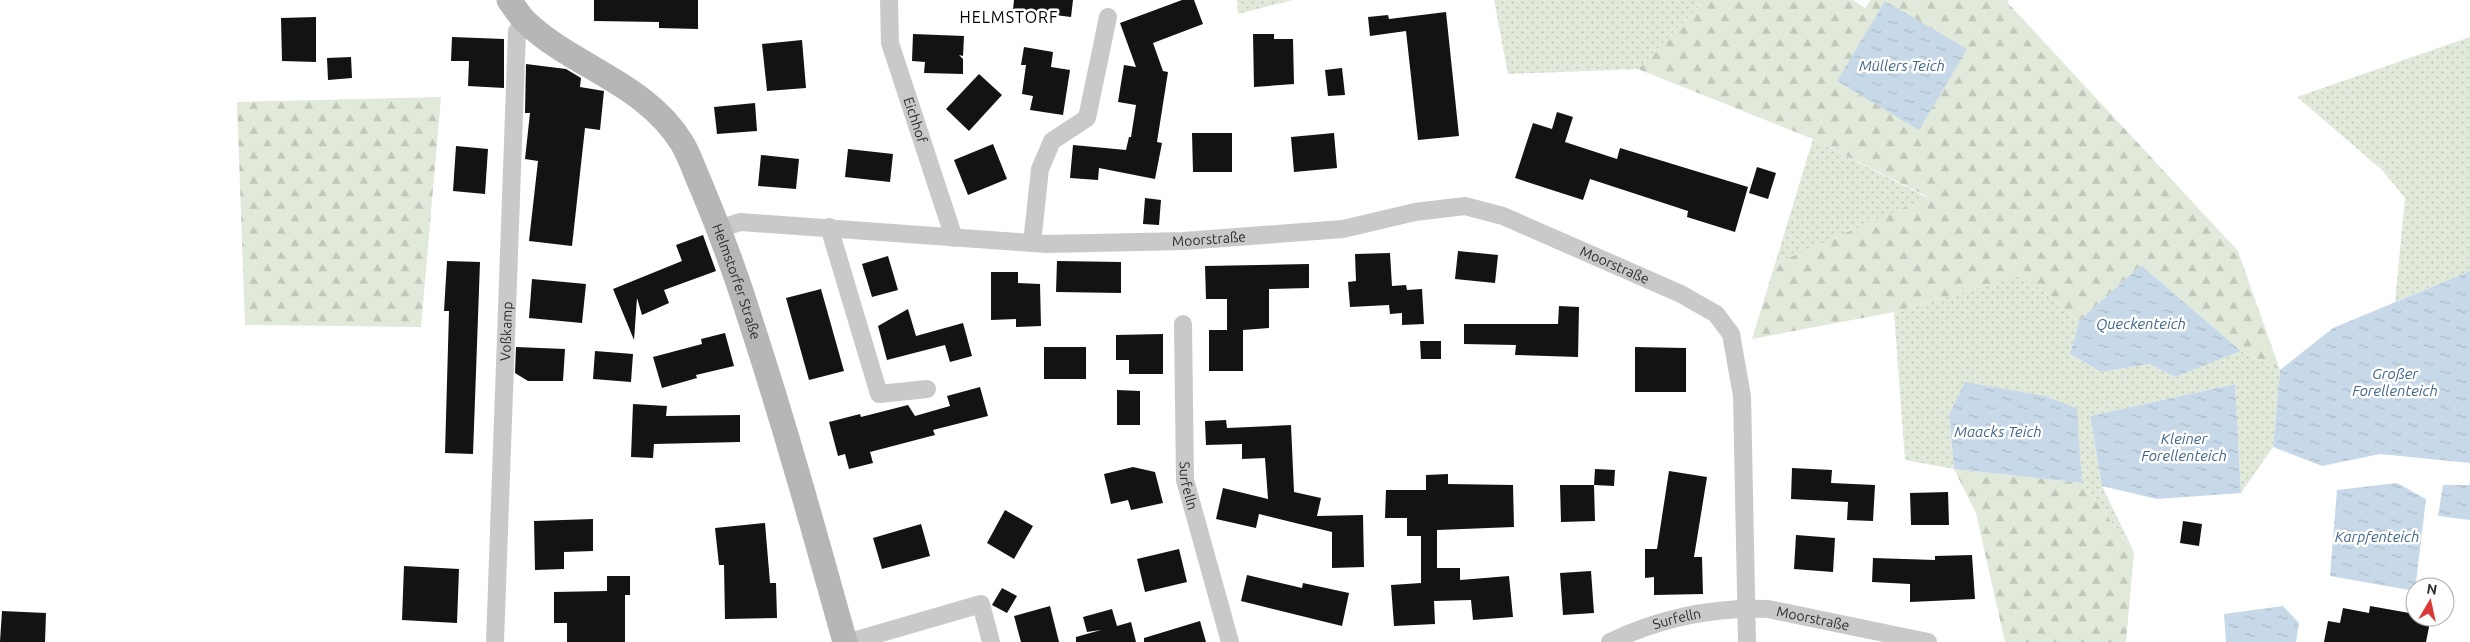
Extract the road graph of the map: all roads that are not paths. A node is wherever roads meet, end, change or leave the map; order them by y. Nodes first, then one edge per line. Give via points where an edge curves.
1 (509, 0) edge
2 (889, 0) edge
3 (1108, 17) dead end
4 (526, 22) junction
5 (829, 227) junction
6 (719, 229) junction
7 (954, 238) junction
8 (1032, 243) junction
9 (1183, 324) dead end
10 (927, 389) dead end
11 (1746, 608) junction
12 (495, 642) edge
13 (845, 642) edge
14 (850, 642) edge
15 (991, 642) edge
16 (1230, 642) edge
17 (1610, 642) edge
18 (1747, 642) edge
19 (1928, 642) edge

1 - 4 main road, Helmstorfer Straße
2 - 7 street, Eichhof via 890,42
3 - 8 street via 1087,118 1052,140 1040,169
4 - 6 main road, Helmstorfer Straße via 565,52 612,78 655,108 682,143
4 - 12 street, Voßkamp via 517,31
5 - 6 street, Moorstraße via 740,222
5 - 7 street, Moorstraße
5 - 10 street via 879,394
6 - 13 main road, Helmstorfer Straße via 787,434
7 - 8 street, Moorstraße
8 - 11 street, Moorstraße via 1184,241 1343,229 1416,212 1465,206 1503,216 1681,294 1716,314 1731,334 1742,396
9 - 16 street, Surfelln via 1185,480
11 - 17 street, Surfelln via 1680,616 1643,627
11 - 18 street
11 - 19 street, Moorstraße via 1768,609
14 - 15 street via 981,604

